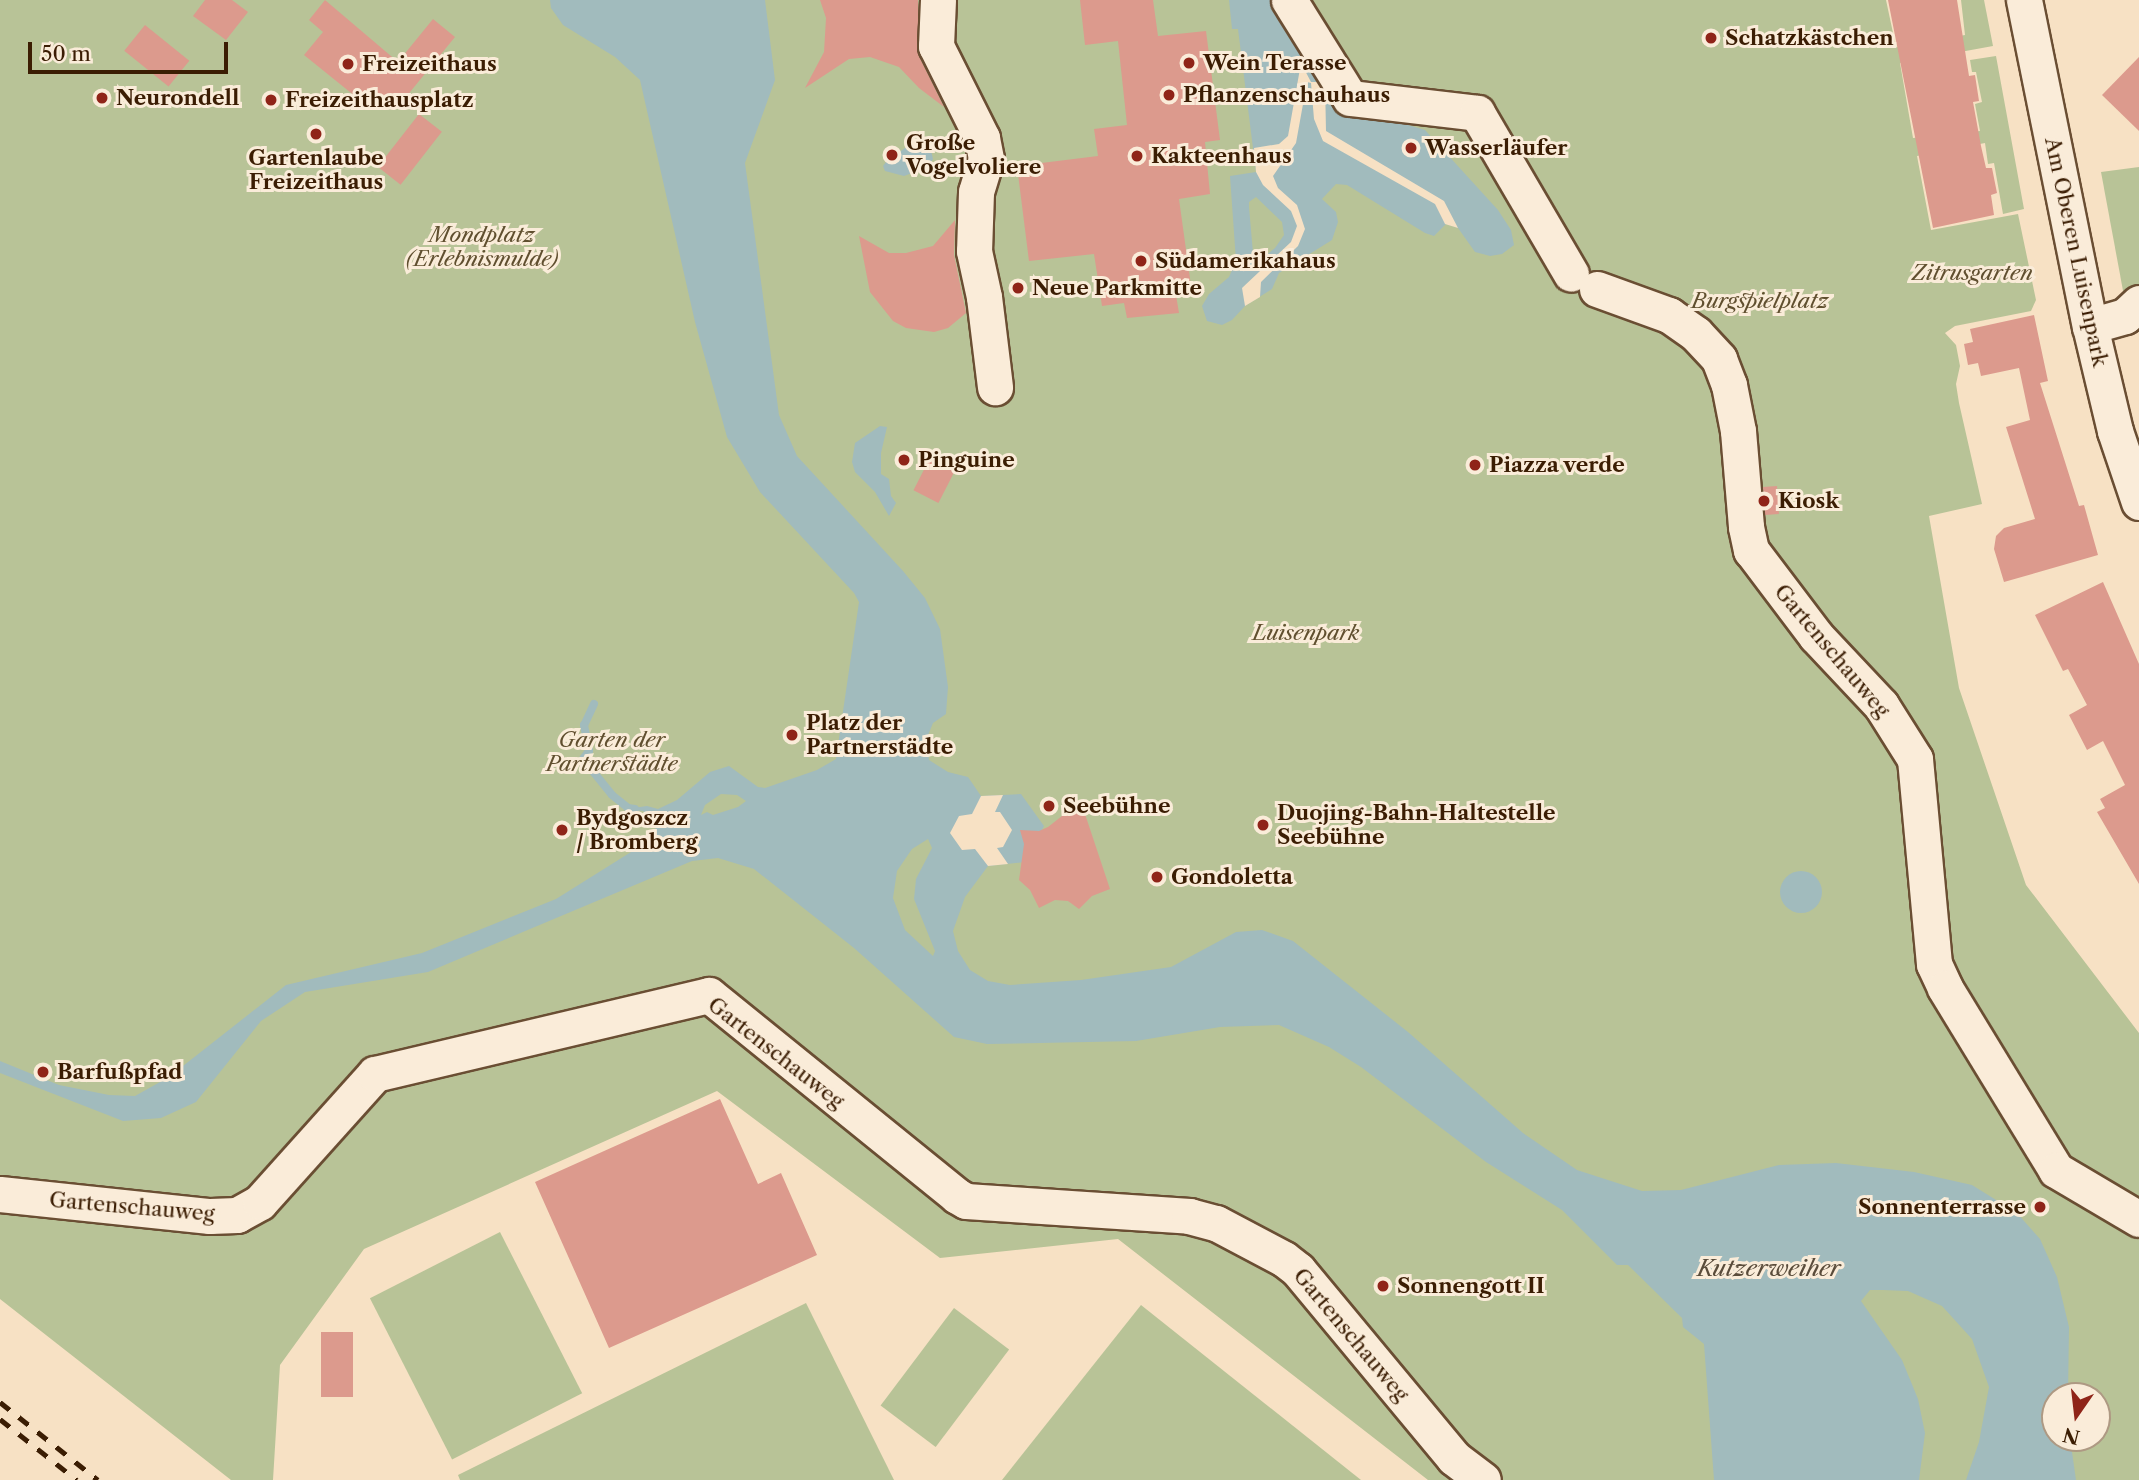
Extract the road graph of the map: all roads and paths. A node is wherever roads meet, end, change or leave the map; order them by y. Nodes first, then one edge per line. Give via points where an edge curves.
1 (938, 0) edge
2 (1289, 0) edge
3 (2024, 0) edge
4 (2139, 303) edge
5 (2090, 326) junction
6 (995, 387) dead end
7 (2139, 502) edge
8 (0, 1194) edge
9 (2139, 1219) edge
10 (1483, 1480) edge

1 - 6 street via 936,46 982,138 986,159 976,192 974,251
2 - 9 street, Gartenschauweg via 1350,98 1477,113 1584,282 1669,315 1696,334 1719,359 1738,431 1751,550 1816,636 1881,705 1915,759 1934,964 1945,988 2056,1170
3 - 5 street, Am Oberen Luisenpark
4 - 5 street via 2125,316
5 - 7 street, Am Oberen Luisenpark via 2115,431
8 - 10 street, Gartenschauweg via 237,1215 260,1202 375,1074 709,995 966,1200 1189,1216 1216,1223 1284,1259 1454,1458

